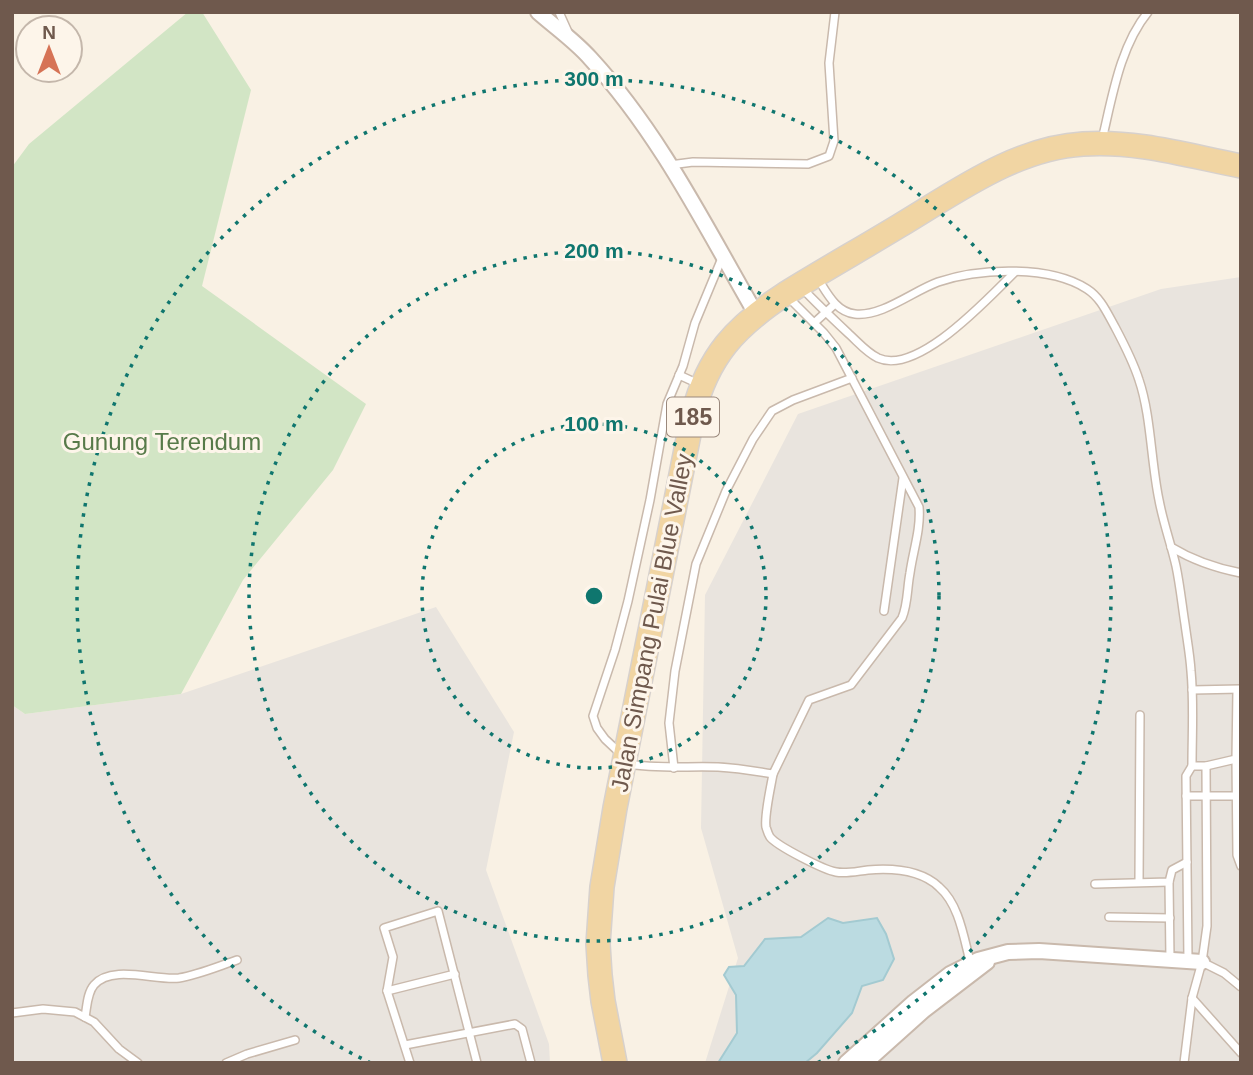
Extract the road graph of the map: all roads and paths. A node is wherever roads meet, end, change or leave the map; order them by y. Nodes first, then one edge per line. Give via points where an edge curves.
1 (538, 12) edge
2 (559, 12) edge
3 (835, 12) edge
4 (1149, 12) edge
5 (573, 42) junction
6 (1101, 144) junction
7 (670, 165) junction
8 (1241, 166) edge
9 (723, 256) junction
10 (1015, 271) junction
11 (800, 285) junction
12 (835, 304) junction
13 (826, 312) junction
14 (755, 314) junction
15 (814, 323) junction
16 (679, 375) junction
17 (852, 378) junction
18 (702, 385) junction
19 (903, 478) junction
20 (1171, 547) junction
21 (1241, 573) edge
22 (884, 611) dead end
23 (1192, 690) junction
24 (1239, 690) edge
25 (1140, 715) dead end
26 (1238, 759) edge
27 (625, 760) junction
28 (1192, 766) junction
29 (1206, 766) junction
30 (674, 768) junction
31 (773, 774) junction
32 (1186, 796) junction
33 (1207, 796) junction
34 (1237, 796) junction
35 (1187, 862) junction
36 (1241, 866) edge
37 (1139, 882) junction
38 (1170, 882) junction
39 (1095, 884) dead end
40 (1109, 917) dead end
41 (1170, 918) junction
42 (1170, 959) junction
43 (237, 960) dead end
44 (1195, 961) junction
45 (972, 968) junction
46 (455, 974) junction
47 (1241, 987) edge
48 (387, 991) junction
49 (1192, 998) junction
50 (12, 1013) edge
51 (85, 1017) junction
52 (469, 1032) junction
53 (295, 1040) dead end
54 (404, 1045) junction
55 (1241, 1053) edge
56 (138, 1063) edge
57 (226, 1063) edge
58 (410, 1063) edge
59 (477, 1063) edge
60 (531, 1063) edge
61 (615, 1063) edge
62 (846, 1063) edge
63 (865, 1063) edge
64 (1184, 1063) edge

1 - 5 street
2 - 5 lane
3 - 7 lane via 829,63 834,141 829,156 808,164
4 - 6 lane via 1119,69
5 - 7 street via 629,104
6 - 8 main road, Jalan Simpang Pulai Blue Valley / 185 via 1144,147
6 - 11 main road, Jalan Simpang Pulai Blue Valley / 185 via 1046,150 1004,165
7 - 9 street
9 - 14 street
9 - 16 lane
10 - 12 lane via 937,282 864,314 853,314
10 - 13 lane via 950,333 903,358 874,356
10 - 20 lane via 1076,283 1105,309 1140,381 1158,499
11 - 12 lane
11 - 13 lane
11 - 14 main road, Jalan Simpang Pulai Blue Valley / 185
11 - 15 lane
12 - 13 lane
13 - 15 lane
14 - 18 main road, Jalan Simpang Pulai Blue Valley / 185 via 715,358
15 - 17 lane via 836,348
16 - 18 lane
16 - 27 lane via 667,404 628,601 593,716 605,739
17 - 19 lane
17 - 30 lane via 772,411 726,491 696,564 675,671 669,723
18 - 27 main road, Jalan Simpang Pulai Blue Valley / 185
19 - 22 lane
19 - 31 lane via 920,517 906,609 851,685 809,699
20 - 21 lane via 1215,569
20 - 23 lane
23 - 24 lane
23 - 28 lane
24 - 26 lane
25 - 37 lane
26 - 29 lane
26 - 34 lane
27 - 30 lane
27 - 61 main road, Jalan Simpang Pulai Blue Valley / 185 via 599,925 600,975
28 - 29 lane
28 - 32 lane via 1186,776
29 - 33 lane
30 - 31 lane via 720,767
31 - 45 lane via 766,825 770,837 837,872 883,869 926,877 950,897
32 - 33 lane
32 - 35 lane
33 - 34 lane
33 - 44 lane via 1207,926
34 - 36 lane
35 - 38 lane via 1172,870
35 - 44 lane
37 - 38 lane
37 - 39 lane
38 - 41 lane
40 - 41 lane
41 - 42 lane
42 - 44 street
42 - 45 street via 1015,952 996,955
43 - 51 lane via 178,978 115,975 103,979 94,985
44 - 47 lane via 1224,973
44 - 49 lane
45 - 62 street via 950,974
45 - 63 street
46 - 48 lane
46 - 48 lane via 438,911 384,928 393,957
46 - 52 lane
48 - 54 lane
49 - 55 lane
49 - 64 lane
50 - 51 lane via 43,1009
51 - 56 lane
52 - 54 lane
52 - 59 lane
52 - 60 lane via 515,1024 522,1030
53 - 57 lane
54 - 58 lane

